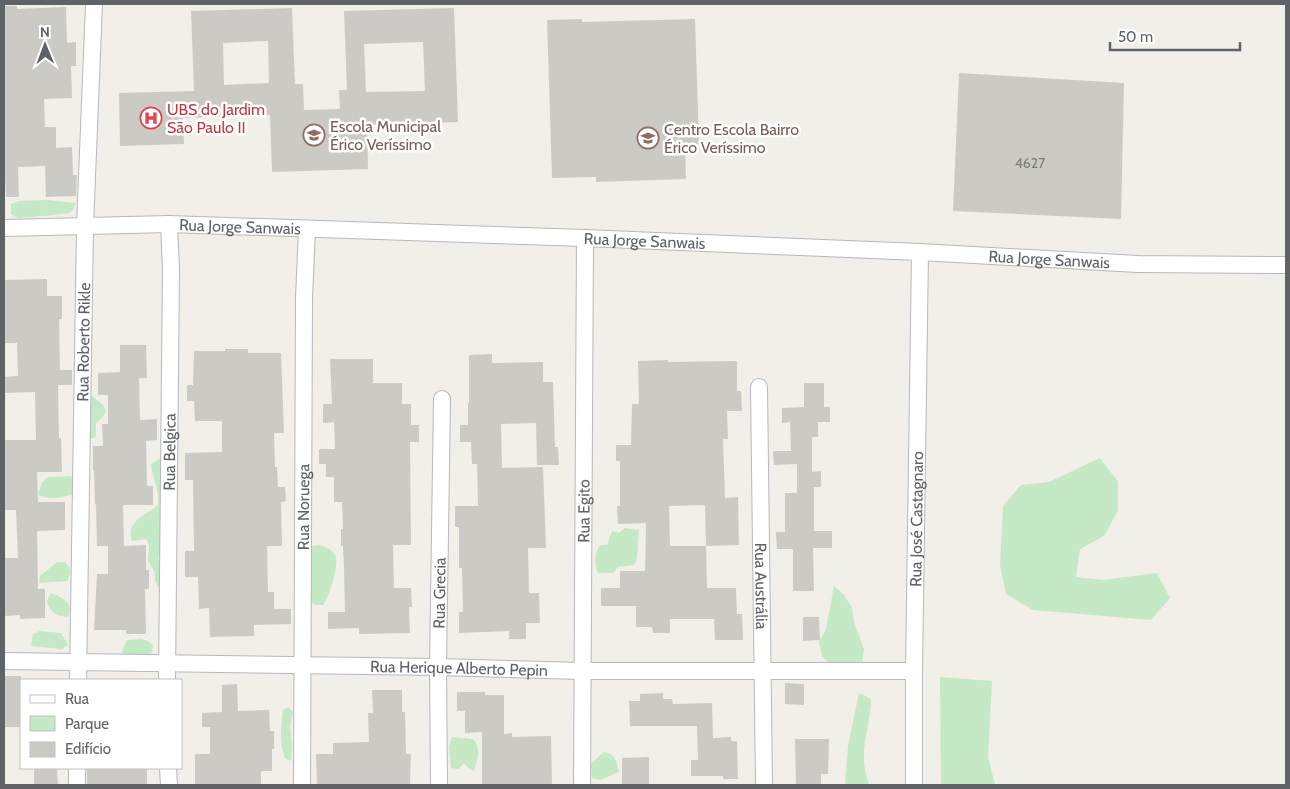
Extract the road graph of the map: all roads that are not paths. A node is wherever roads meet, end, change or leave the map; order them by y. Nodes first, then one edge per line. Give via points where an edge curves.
1 (94, 4) edge
2 (169, 224) junction
3 (85, 226) junction
4 (4, 228) edge
5 (307, 229) junction
6 (585, 238) junction
7 (920, 252) junction
8 (1286, 265) edge
9 (759, 387) dead end
10 (442, 399) dead end
11 (4, 661) edge
12 (78, 661) junction
13 (167, 662) junction
14 (302, 666) junction
15 (438, 667) junction
16 (763, 670) junction
17 (914, 671) junction
18 (582, 672) junction
19 (78, 679) edge
20 (167, 679) edge
21 (77, 769) edge
22 (168, 769) edge
23 (77, 785) edge
24 (168, 785) edge
25 (302, 785) edge
26 (439, 785) edge
27 (582, 785) edge
28 (764, 785) edge
29 (914, 785) edge

1 - 3 street, Rua Roberto Rikle
2 - 3 street, Rua Jorge Sanwais
2 - 5 street, Rua Jorge Sanwais
2 - 13 street, Rua Belgica
3 - 4 street, Rua Jorge Sanwais
3 - 12 street, Rua Roberto Rikle
5 - 6 street, Rua Jorge Sanwais
5 - 14 street, Rua Noruega
6 - 7 street, Rua Jorge Sanwais
6 - 18 street, Rua Egito
7 - 8 street, Rua Jorge Sanwais via 1138,264
7 - 17 street, Rua José Castagnaro
9 - 16 street, Rua Austrália
10 - 15 street, Rua Grecia
11 - 12 street, Rua Herique Alberto Pepin
12 - 13 street, Rua Herique Alberto Pepin
12 - 19 street, Rua Roberto Rikle
13 - 14 street, Rua Herique Alberto Pepin
13 - 20 street, Rua Belgica
14 - 15 street, Rua Herique Alberto Pepin
14 - 25 street, Rua Noruega
15 - 18 street, Rua Herique Alberto Pepin
15 - 26 street, Rua Grecia
16 - 17 street, Rua Herique Alberto Pepin
16 - 18 street, Rua Herique Alberto Pepin
16 - 28 street, Rua Austrália
17 - 29 street, Rua José Castagnaro
18 - 27 street, Rua Egito
21 - 23 street
22 - 24 street

